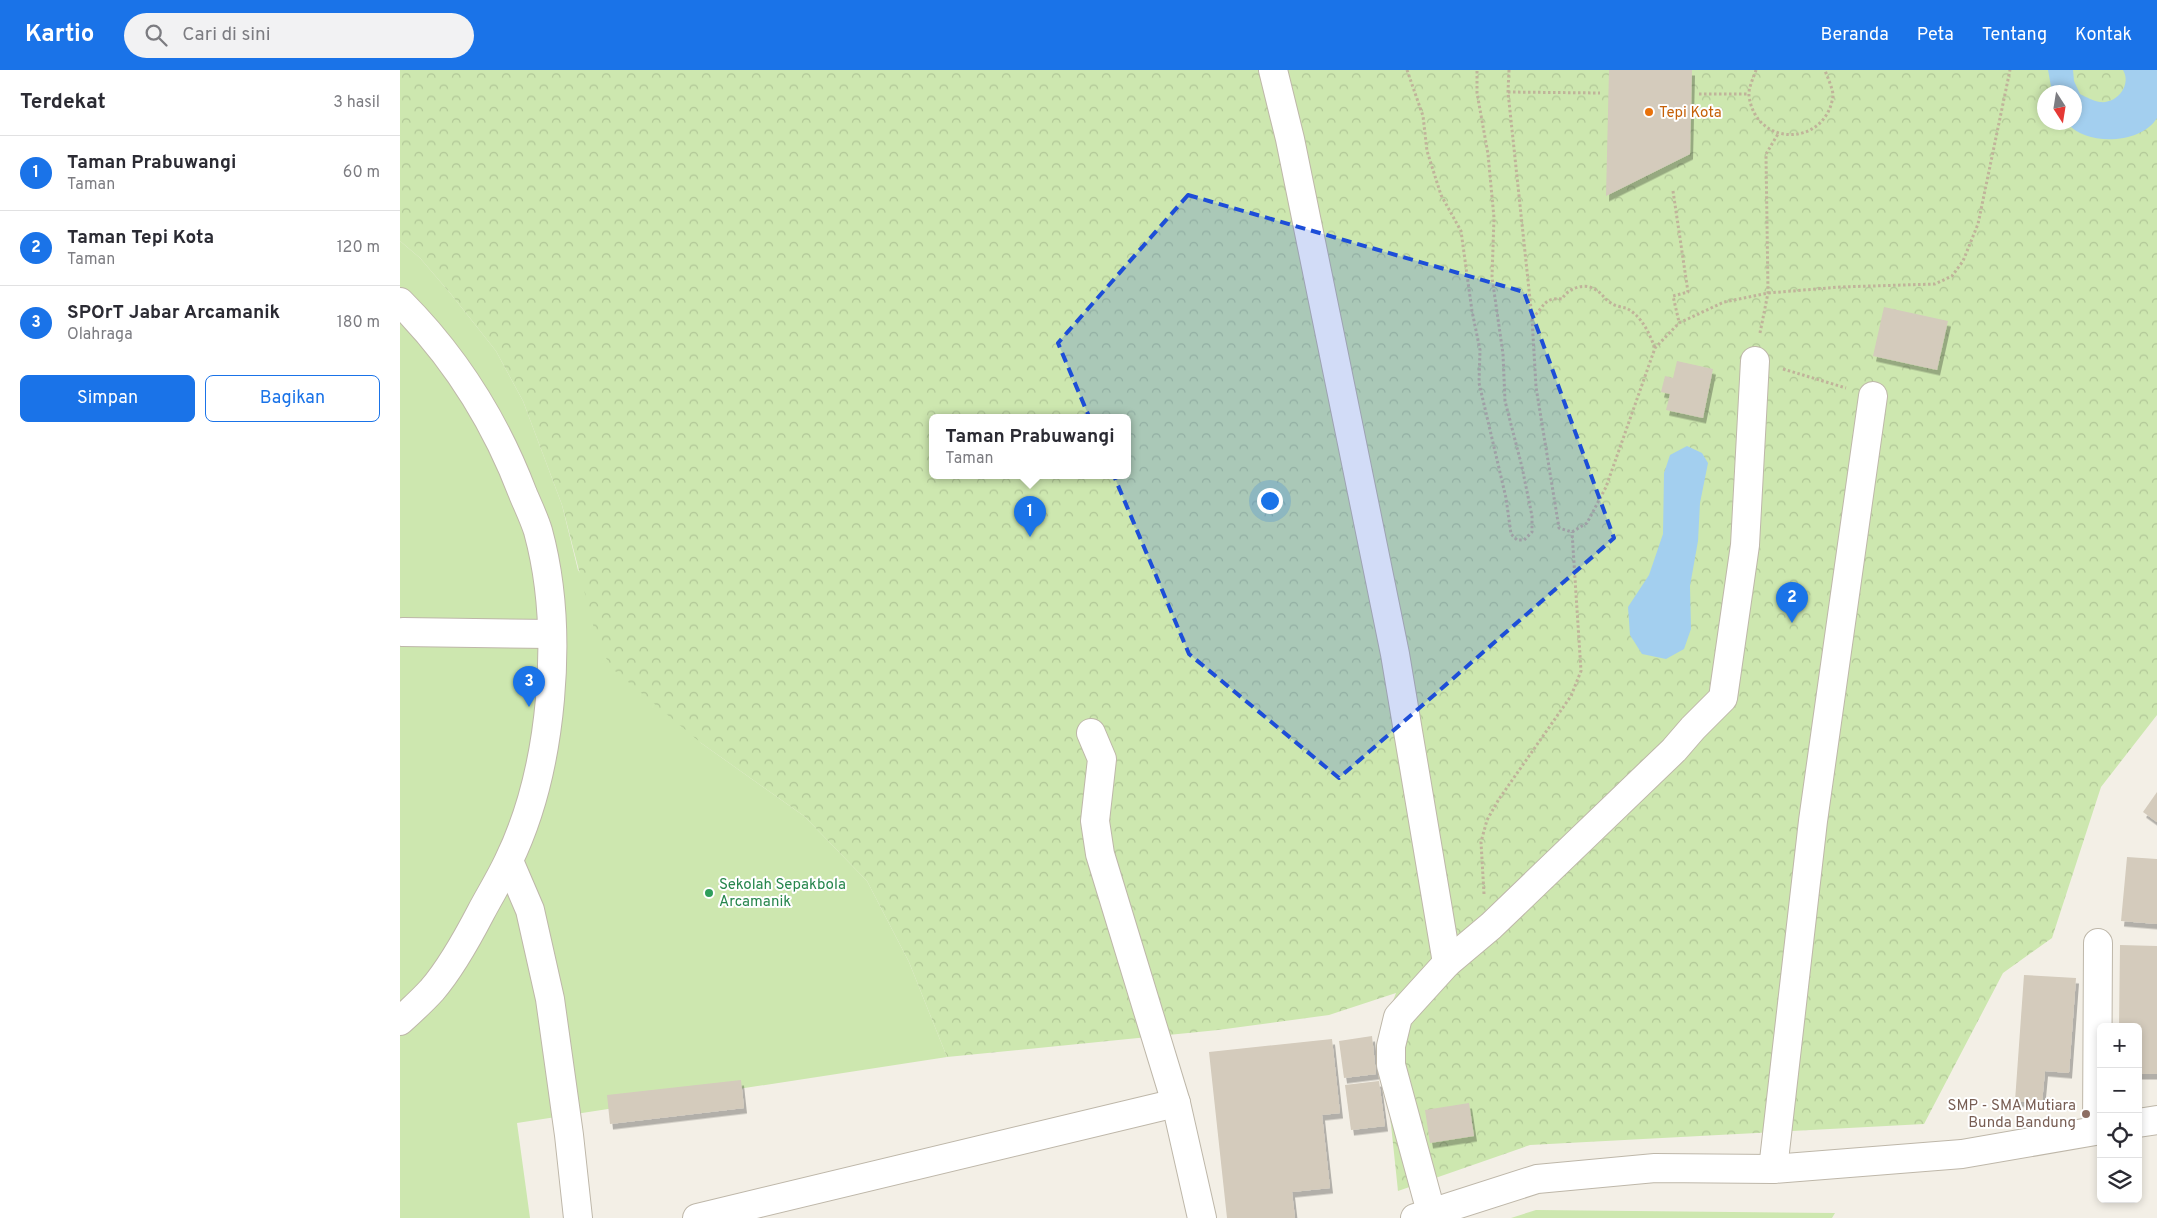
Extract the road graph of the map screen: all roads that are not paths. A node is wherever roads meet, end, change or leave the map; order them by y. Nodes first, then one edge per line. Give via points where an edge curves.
1 (1273, 70) edge
2 (400, 302) edge
3 (1755, 361) road end
4 (1873, 396) road end
5 (403, 632) dead end
6 (551, 634) junction
7 (1091, 733) dead end
8 (509, 861) junction
9 (2098, 943) dead end
10 (1447, 963) junction
11 (400, 1021) edge
12 (1176, 1103) junction
13 (2099, 1113) edge
14 (2157, 1120) edge
15 (2142, 1122) edge
16 (2097, 1130) edge
17 (1773, 1169) junction
18 (1423, 1215) edge
19 (578, 1218) edge
20 (697, 1218) edge
21 (1202, 1218) edge

1 - 10 street via 1290,139 1395,654
2 - 6 street via 451,360 499,438 538,530 549,586
3 - 10 street via 1745,545 1723,698 1674,750 1491,926
4 - 17 street via 1814,821
5 - 6 street
6 - 8 street via 549,704 541,763
7 - 12 street via 1102,759 1095,821 1100,854
8 - 11 street via 467,938 433,989
8 - 19 street via 530,910 550,999
9 - 13 street
10 - 18 street via 1398,1017 1391,1046 1391,1065
12 - 20 street
12 - 21 street
14 - 15 street
16 - 17 street via 1962,1154
17 - 18 street via 1655,1168 1538,1179

